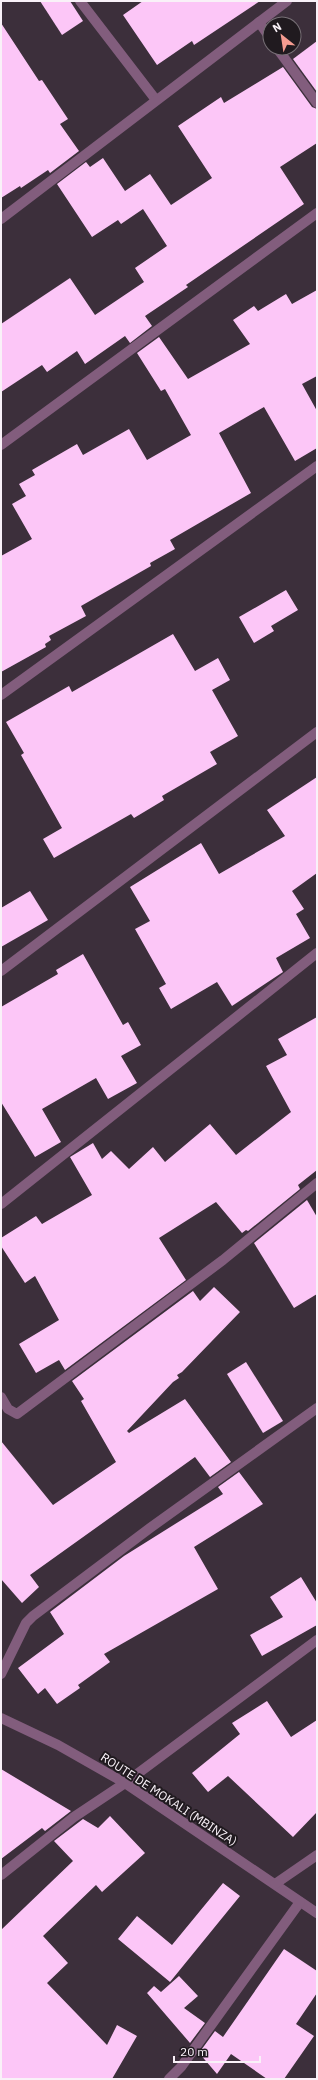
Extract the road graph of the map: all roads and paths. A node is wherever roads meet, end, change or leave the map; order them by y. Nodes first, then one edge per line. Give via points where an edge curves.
1 (80, 1) edge
2 (287, 1) edge
3 (259, 22) junction
4 (262, 26) edge
5 (284, 56) edge
6 (156, 100) junction
7 (317, 103) edge
8 (317, 213) edge
9 (1, 219) edge
10 (1, 445) edge
11 (317, 466) edge
12 (1, 695) edge
13 (317, 732) edge
14 (317, 953) edge
15 (1, 971) edge
16 (317, 1183) edge
17 (1, 1204) edge
18 (1, 1397) edge
19 (317, 1408) edge
20 (317, 1640) edge
21 (1, 1674) edge
22 (1, 1718) edge
23 (125, 1783) junction
24 (317, 1855) edge
25 (1, 1875) edge
26 (275, 1884) junction
27 (300, 1902) junction
28 (317, 1914) edge
29 (169, 2079) edge

1 - 6 street
2 - 3 street
3 - 4 street
3 - 6 street
5 - 7 street
6 - 9 street
8 - 10 street
11 - 12 street
13 - 15 street
14 - 17 street
16 - 18 street via 223,1260 17,1414 8,1409
19 - 21 street via 33,1616 26,1623
20 - 23 street
22 - 23 street, ROUTE DE MOKALI (MBINZA) via 58,1745
23 - 25 street via 74,1817
23 - 26 street, ROUTE DE MOKALI (MBINZA)
24 - 26 street
26 - 27 street, ROUTE DE MOKALI (MBINZA)
27 - 28 street, ROUTE DE MOKALI (MBINZA)
27 - 29 street via 181,2067

